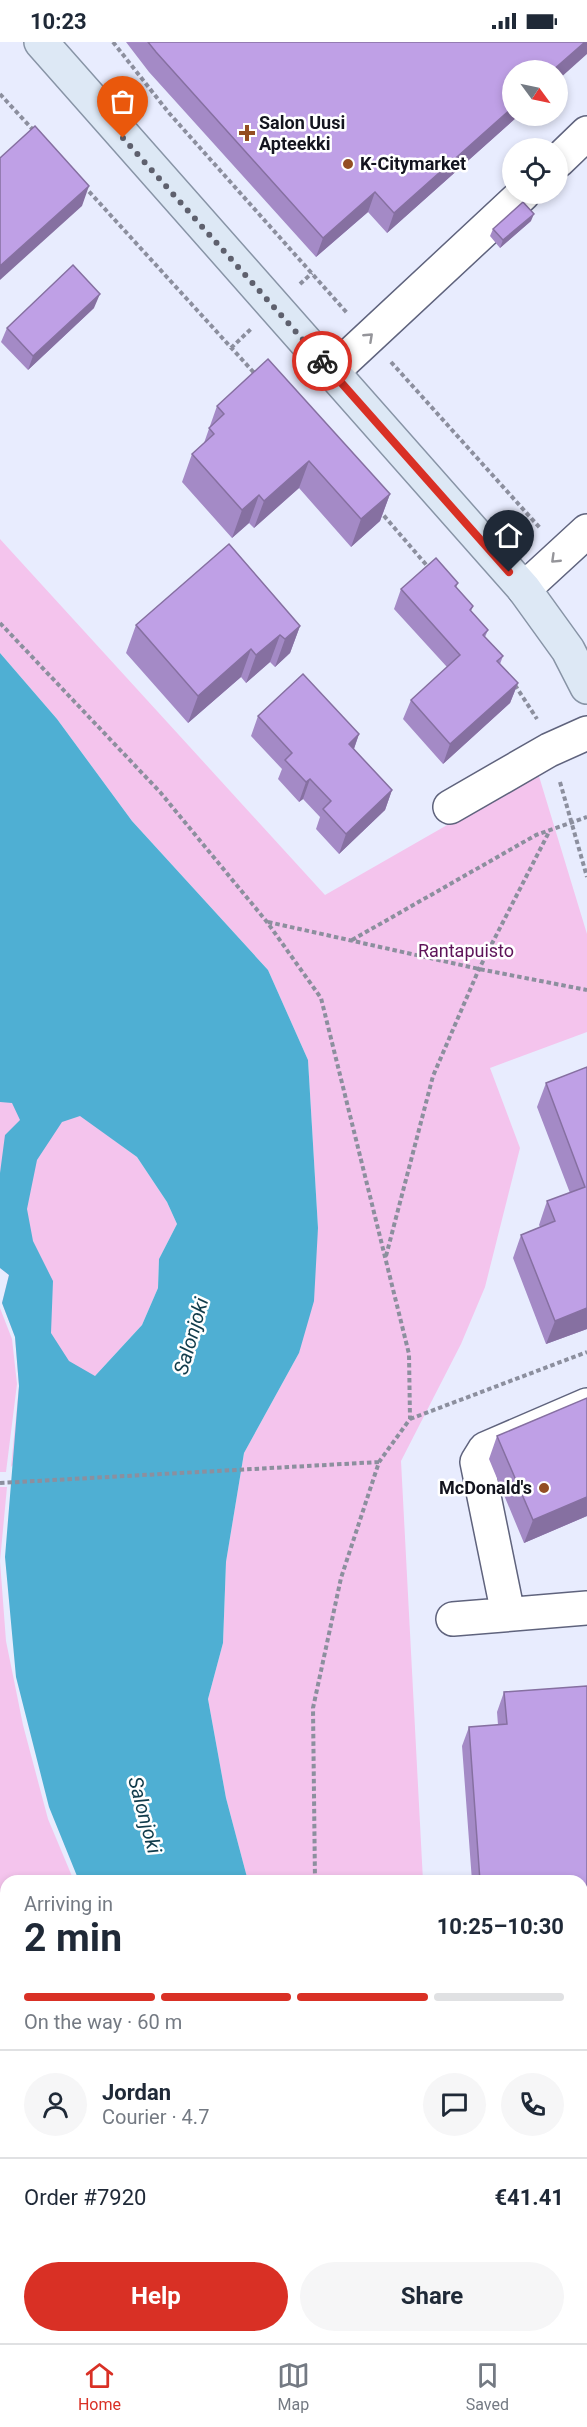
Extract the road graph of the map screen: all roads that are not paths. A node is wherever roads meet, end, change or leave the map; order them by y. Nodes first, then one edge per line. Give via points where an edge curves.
1 (41, 42) edge
2 (587, 133) edge
3 (568, 151) edge
4 (512, 204) edge
5 (332, 372) junction
6 (587, 531) edge
7 (524, 589) junction
8 (587, 687) edge
9 (587, 733) edge
10 (450, 807) dead end
11 (587, 1405) edge
12 (587, 1608) edge
13 (508, 1614) junction
14 (453, 1619) dead end

1 - 5 main road
2 - 3 street
5 -> 4 street
5 - 7 main road
6 -> 7 street
7 - 8 main road via 568,650
9 - 10 street via 549,750
11 - 13 street via 485,1449 477,1462
12 - 13 street
13 - 14 street

